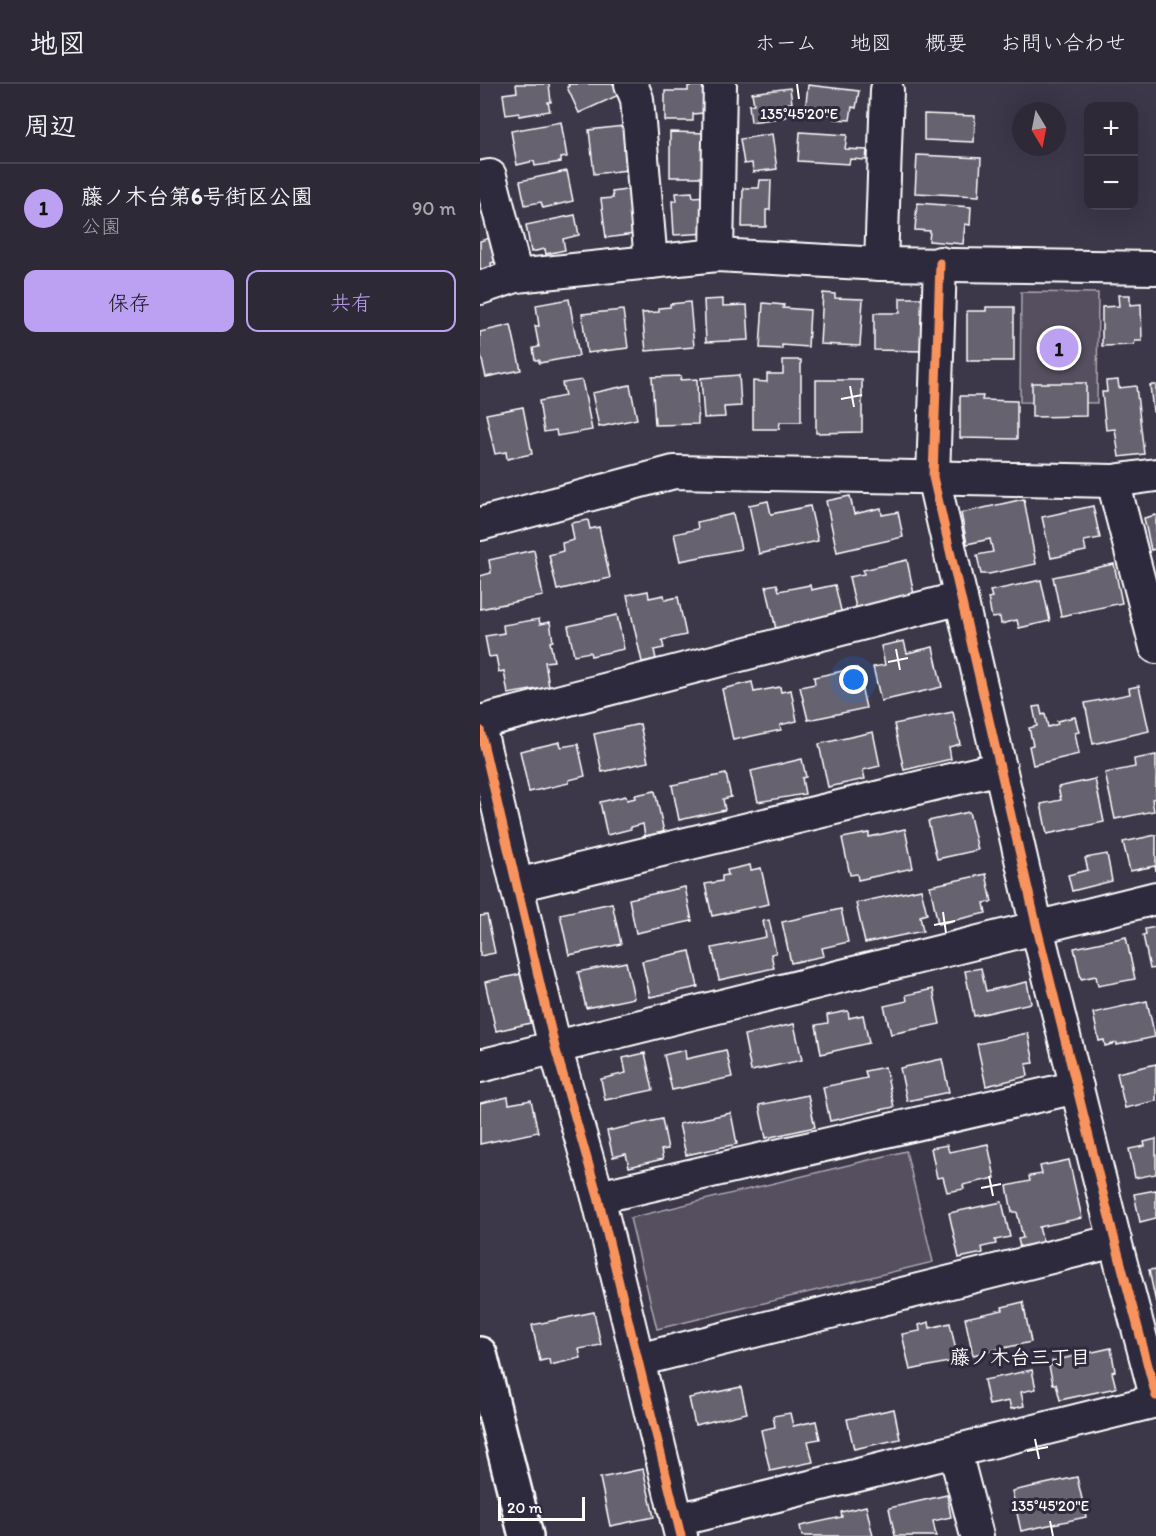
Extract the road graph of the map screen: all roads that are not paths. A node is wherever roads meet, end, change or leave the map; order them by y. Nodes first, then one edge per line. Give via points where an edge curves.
1 (631, 84) edge
2 (720, 84) edge
3 (887, 90) dead end
4 (480, 178) edge
5 (717, 255) junction
6 (651, 262) junction
7 (940, 263) junction
8 (881, 264) junction
9 (1156, 268) edge
10 (516, 276) junction
11 (480, 288) edge
12 (1156, 476) edge
13 (933, 477) junction
14 (1113, 481) junction
15 (480, 524) edge
16 (961, 598) junction
17 (1156, 647) edge
18 (480, 722) edge
19 (480, 730) edge
20 (1000, 768) junction
21 (517, 885) junction
22 (1156, 898) edge
23 (1037, 928) junction
24 (555, 1047) junction
25 (480, 1066) edge
26 (1077, 1087) junction
27 (598, 1197) junction
28 (1114, 1241) junction
29 (480, 1354) edge
30 (638, 1360) junction
31 (1156, 1396) edge
32 (1156, 1401) edge
33 (955, 1452) junction
34 (679, 1528) edge
35 (526, 1536) edge
36 (977, 1536) edge

1 - 6 street via 637,99
2 - 5 street
3 - 8 street
4 - 10 street via 490,176
5 - 6 street
5 - 8 street
6 - 10 street
7 - 8 street
7 - 9 street
7 - 13 street
10 - 11 street
12 - 14 street
13 - 14 street
13 - 15 street via 674,472
13 - 16 street
14 - 17 street
16 - 18 street
16 - 20 street
19 - 21 street
20 - 21 street
20 - 23 street
21 - 24 street
22 - 23 street
23 - 24 street
23 - 26 street
24 - 25 street
24 - 27 street
26 - 27 street
26 - 28 street
27 - 30 street
28 - 30 street
28 - 31 street
29 - 35 street
30 - 34 street
32 - 33 street
33 - 34 street
33 - 36 street

